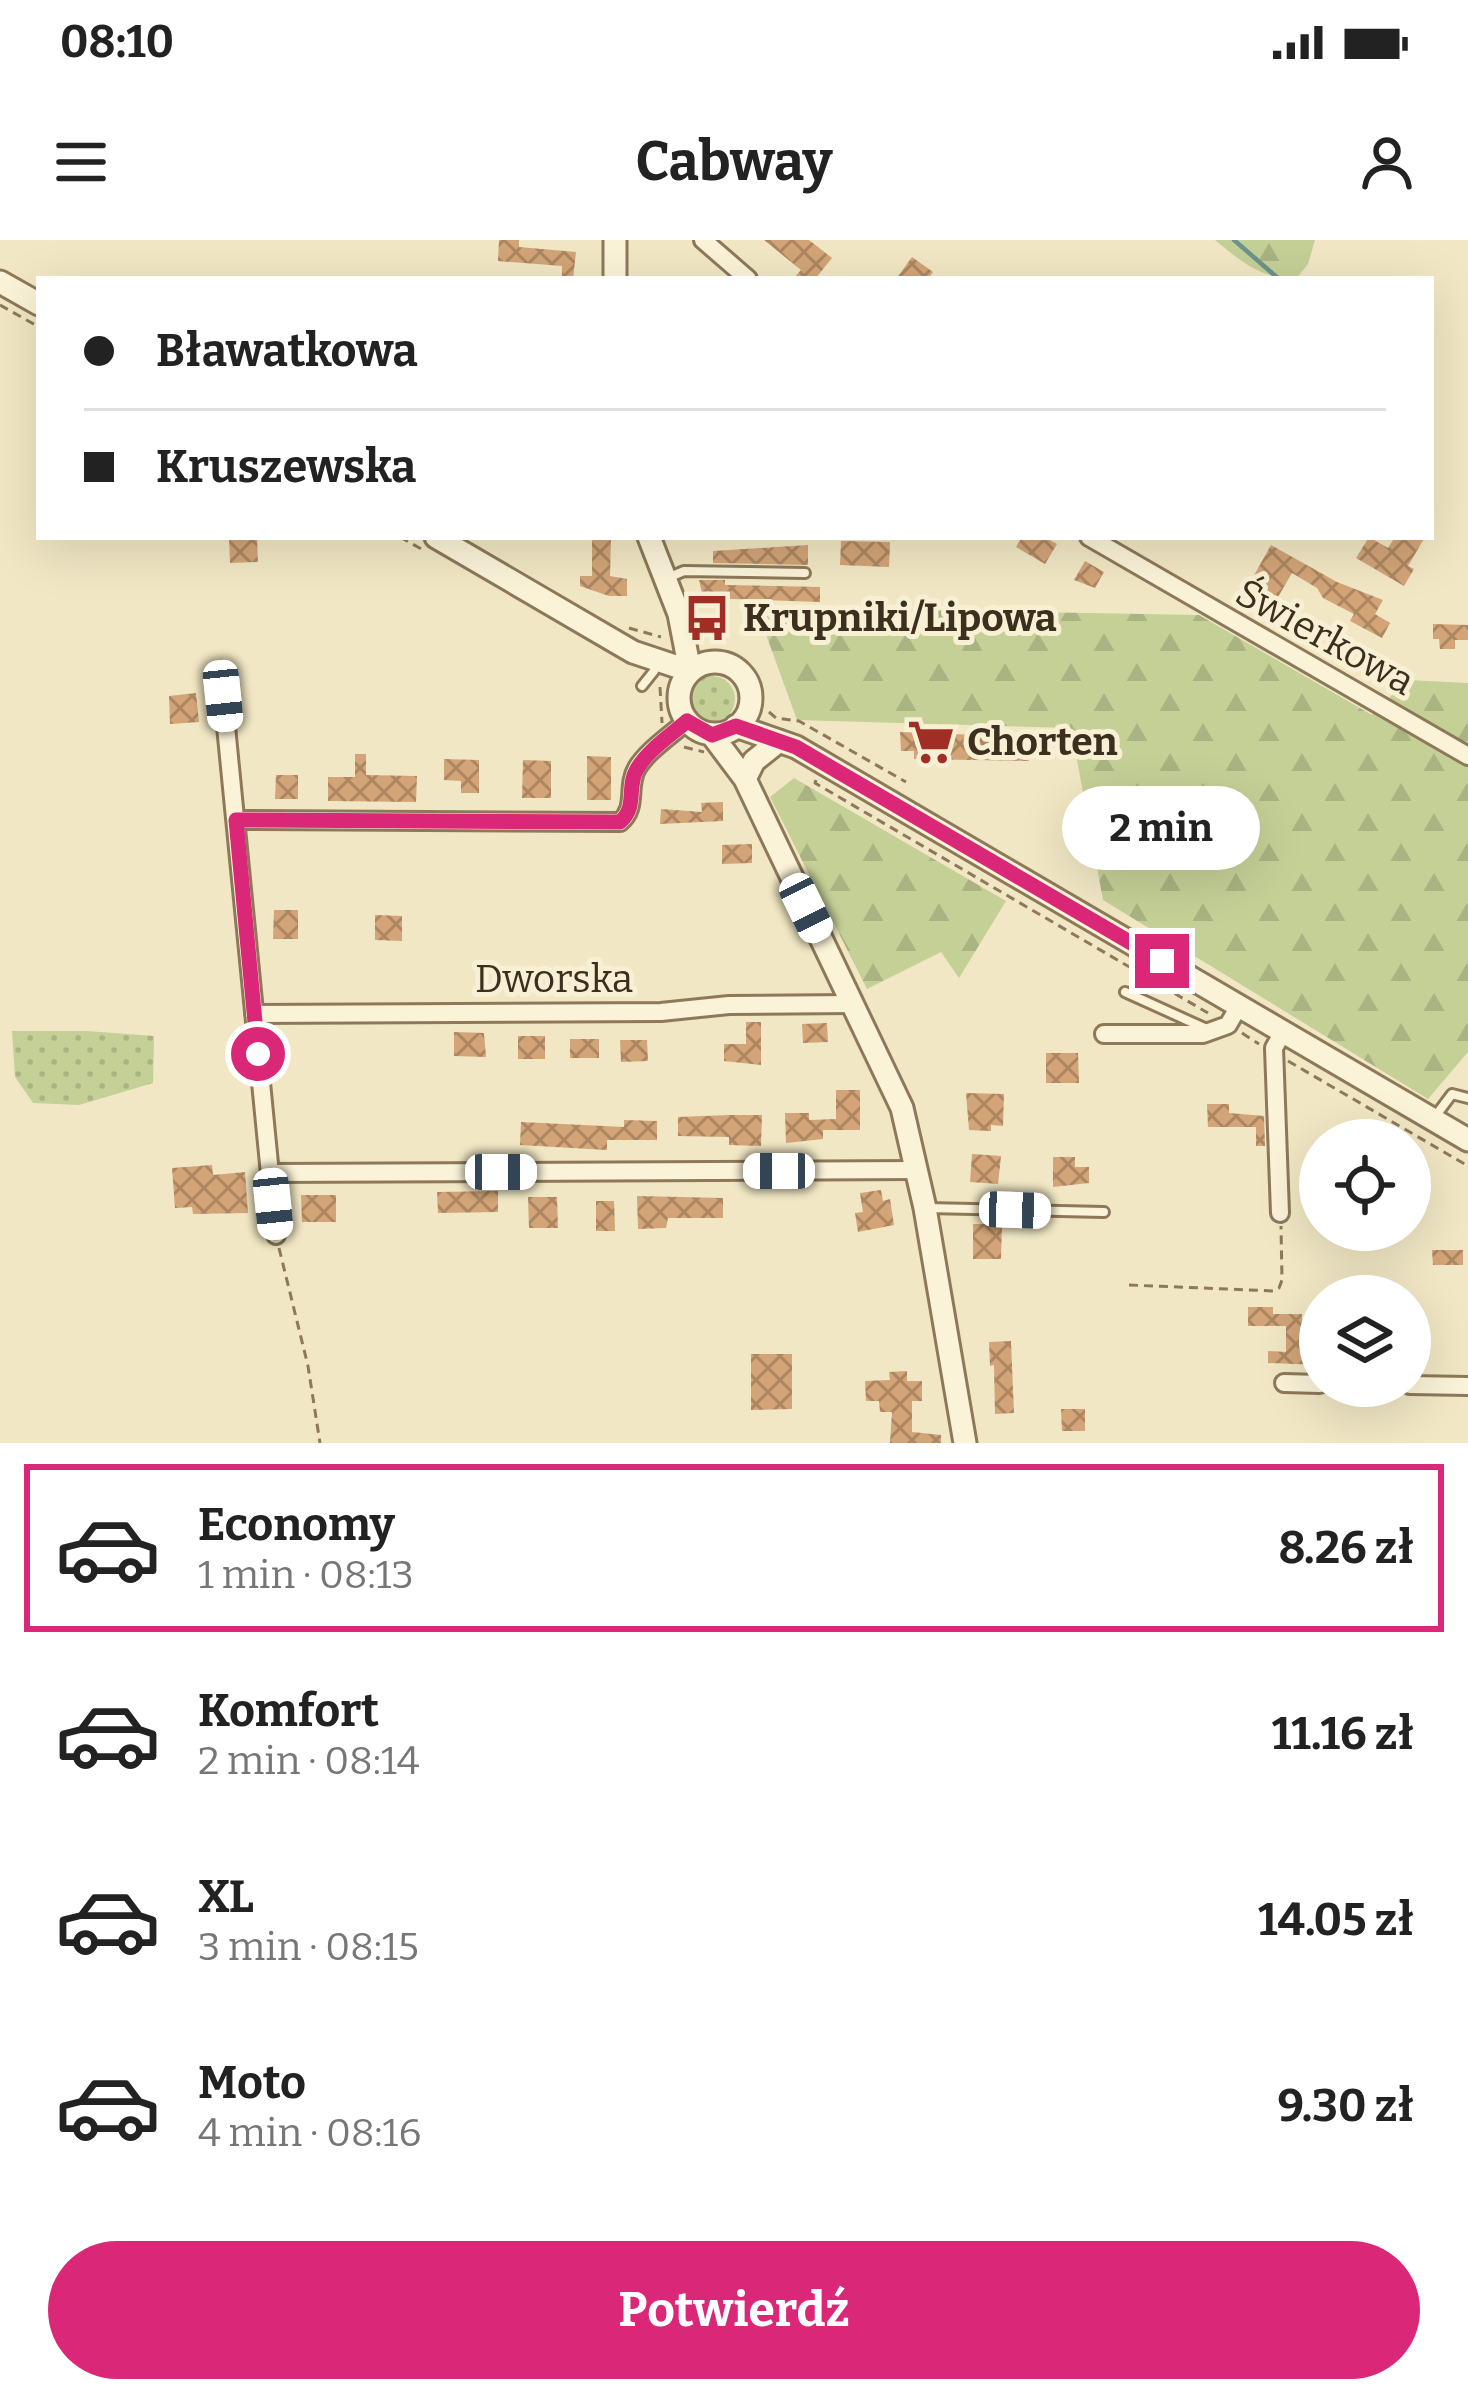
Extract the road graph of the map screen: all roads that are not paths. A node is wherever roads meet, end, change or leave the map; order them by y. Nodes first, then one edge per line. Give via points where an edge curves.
1 (615, 240) edge
2 (703, 240) edge
3 (615, 276) edge
4 (745, 276) edge
5 (0, 282) edge
6 (36, 302) edge
7 (441, 540) edge
8 (651, 540) edge
9 (1094, 540) edge
10 (805, 573) dead end
11 (665, 579) junction
12 (680, 614) junction
13 (717, 662) junction
14 (691, 671) junction
15 (652, 674) junction
16 (223, 696) dead end
17 (760, 708) junction
18 (676, 726) junction
19 (736, 726) junction
20 (716, 744) junction
21 (788, 744) junction
22 (1468, 756) edge
23 (743, 776) junction
24 (236, 820) junction
25 (1125, 992) dead end
26 (853, 1004) junction
27 (254, 1014) junction
28 (1226, 1021) junction
29 (1104, 1034) dead end
30 (1279, 1042) junction
31 (1468, 1098) edge
32 (1433, 1119) junction
33 (1468, 1139) edge
34 (918, 1170) junction
35 (269, 1173) junction
36 (925, 1208) junction
37 (1105, 1212) dead end
38 (1280, 1213) road end
39 (276, 1235) road end
40 (1284, 1383) dead end
41 (1299, 1383) edge
42 (1431, 1385) edge
43 (1468, 1386) edge
44 (965, 1443) edge

1 - 3 street
2 - 4 street
5 - 6 street
7 - 15 street
8 - 11 street
9 - 22 street, Świerkowa
10 - 11 lane via 684,571
11 - 12 street
12 - 13 street
12 - 14 street
12 - 15 street
13 - 14 street
13 - 17 street via 746,679
14 - 15 street
14 - 15 street
15 - 18 street
16 - 24 street
17 - 19 street
17 - 21 street
18 - 20 street
18 - 24 street via 639,764 631,808 620,822
19 - 20 street
19 - 21 street
19 - 23 street
20 - 23 street
21 - 23 street via 764,751
21 - 28 street
23 - 26 street
24 - 27 street
25 - 28 lane
26 - 27 street, Dworska
26 - 34 street via 902,1108
27 - 35 street
28 - 29 street
28 - 30 street
30 - 32 street
30 - 38 street
31 - 32 lane via 1452,1094
32 - 33 street
34 - 35 street
34 - 36 street
35 - 39 street
36 - 37 lane
36 - 44 street
40 - 41 street
42 - 43 street

